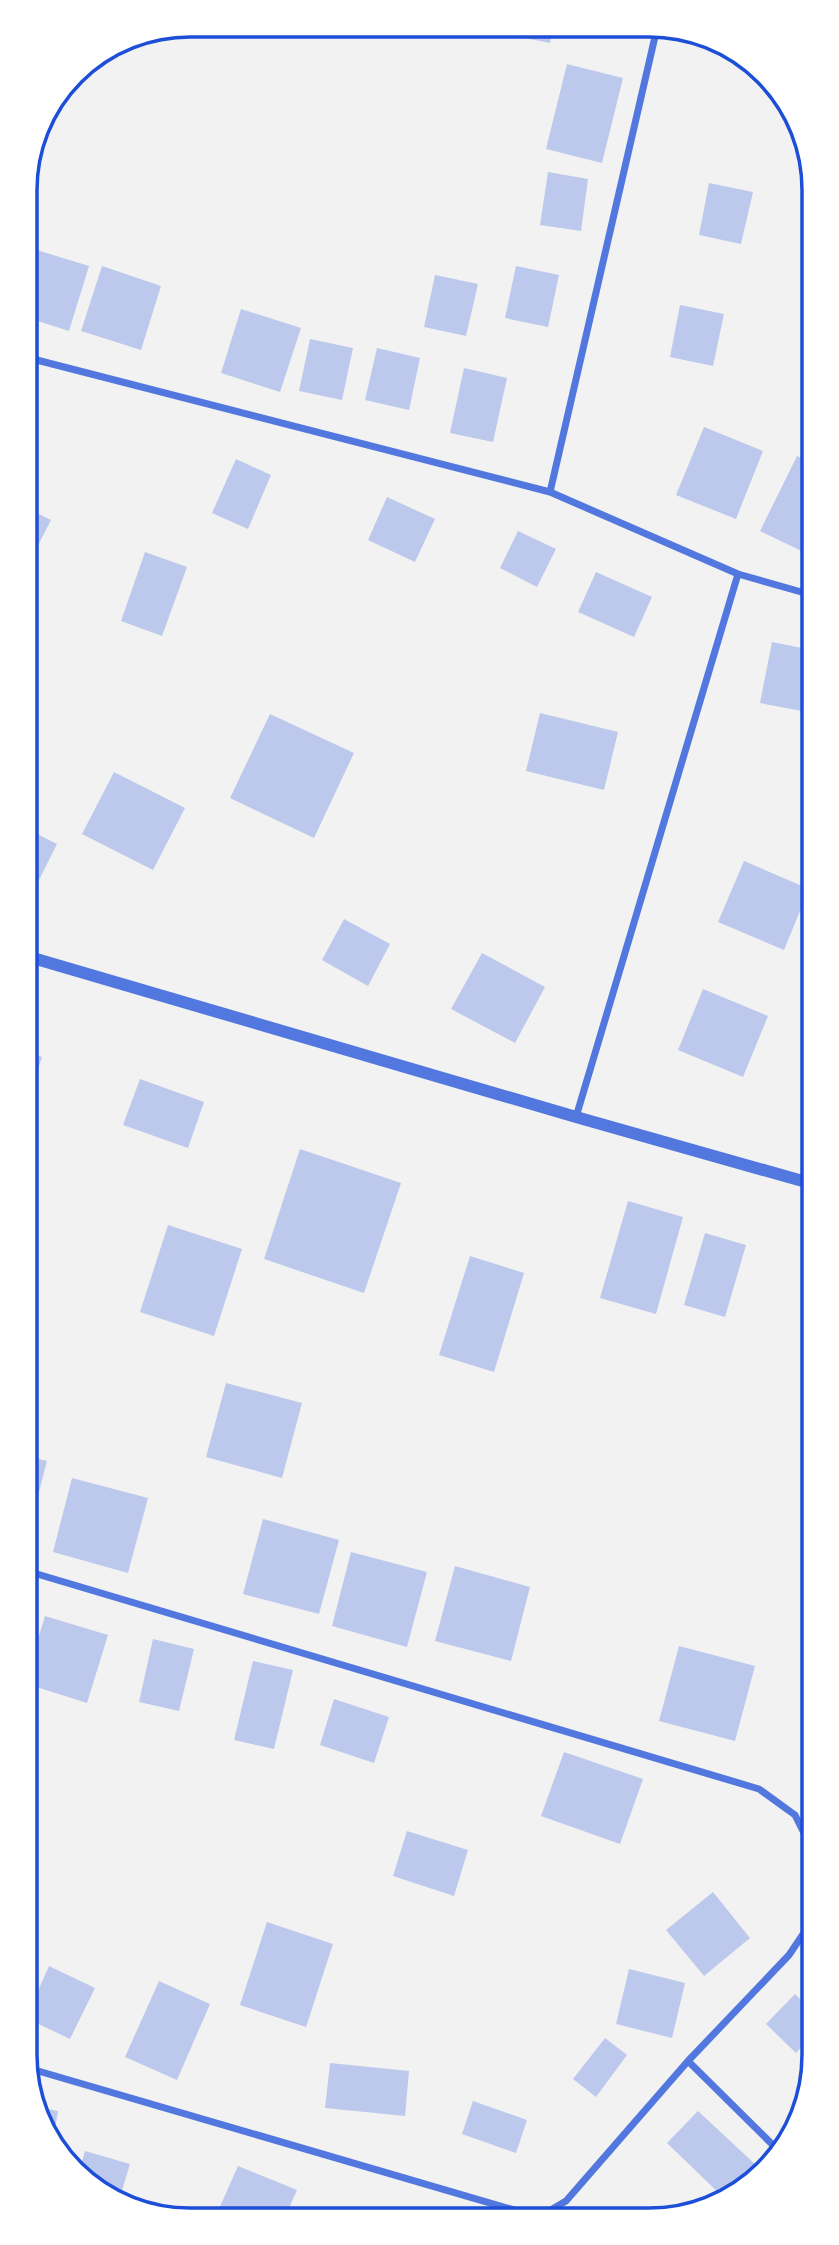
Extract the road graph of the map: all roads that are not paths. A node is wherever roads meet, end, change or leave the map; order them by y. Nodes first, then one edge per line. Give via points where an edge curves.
1 (655, 37) edge
2 (37, 360) edge
3 (550, 492) junction
4 (738, 574) junction
5 (802, 592) edge
6 (37, 959) edge
7 (576, 1117) junction
8 (802, 1181) edge
9 (37, 1574) edge
10 (802, 1829) edge
11 (802, 1936) edge
12 (688, 2061) junction
13 (38, 2071) edge
14 (773, 2144) edge
15 (507, 2208) edge
16 (554, 2208) edge

1 - 3 street
2 - 3 street
3 - 4 street
4 - 5 street
4 - 7 street
6 - 7 street
7 - 8 street
9 - 10 street via 759,1789 795,1815
11 - 12 street
12 - 14 street
12 - 16 street via 566,2201
13 - 15 street

